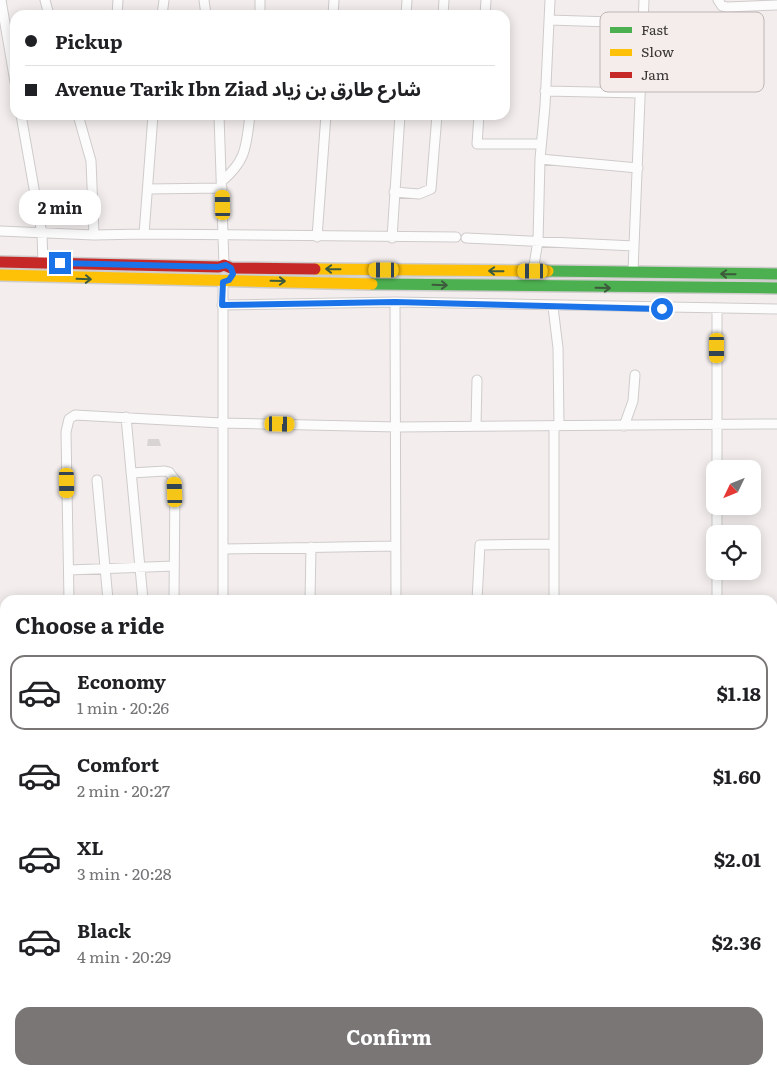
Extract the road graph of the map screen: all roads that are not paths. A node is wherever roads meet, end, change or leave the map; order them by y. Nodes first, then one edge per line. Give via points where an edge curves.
1 (1, 0) edge
2 (550, 0) edge
3 (718, 0) edge
4 (767, 3) edge
5 (777, 5) edge
6 (549, 20) junction
7 (600, 22) edge
8 (10, 53) edge
9 (545, 91) junction
10 (640, 93) joint
11 (22, 120) edge
12 (79, 120) edge
13 (153, 120) edge
14 (219, 120) edge
15 (249, 120) edge
16 (326, 120) edge
17 (400, 120) edge
18 (437, 120) edge
19 (479, 120) edge
20 (541, 144) junction
21 (540, 159) junction
22 (638, 168) junction
23 (222, 184) junction
24 (148, 188) junction
25 (394, 192) junction
26 (0, 231) edge
27 (42, 234) junction
28 (144, 234) junction
29 (94, 235) junction
30 (223, 236) junction
31 (317, 237) junction
32 (392, 238) junction
33 (538, 241) junction
34 (634, 246) junction
35 (0, 262) edge
36 (44, 263) junction
37 (224, 267) junction
38 (533, 271) junction
39 (633, 271) junction
40 (777, 274) edge
41 (0, 275) edge
42 (224, 281) junction
43 (777, 288) edge
44 (395, 302) junction
45 (222, 305) junction
46 (554, 307) junction
47 (777, 309) edge
48 (717, 310) junction
49 (635, 375) dead end
50 (476, 380) dead end
51 (126, 417) junction
52 (222, 423) junction
53 (777, 424) edge
54 (476, 425) junction
55 (717, 425) junction
56 (556, 426) junction
57 (624, 426) junction
58 (397, 427) junction
59 (717, 460) edge
60 (131, 473) junction
61 (97, 480) dead end
62 (554, 544) junction
63 (394, 546) junction
64 (311, 547) junction
65 (223, 549) junction
66 (139, 566) junction
67 (174, 566) junction
68 (104, 567) junction
69 (69, 570) junction
70 (717, 580) edge
71 (68, 595) edge
72 (107, 595) edge
73 (142, 595) edge
74 (174, 595) edge
75 (223, 595) edge
76 (310, 595) edge
77 (396, 595) edge
78 (477, 595) edge
79 (554, 595) edge
80 (717, 595) edge

1 - 8 street
2 - 6 street
3 - 4 street via 727,7
4 - 5 street
6 - 7 street
6 - 9 street
9 - 10 street
9 - 20 street
10 - 22 street
11 - 27 street
12 - 29 street via 91,161
13 - 24 street
14 - 23 street
15 - 23 street via 241,161
16 - 31 street
17 - 25 street
18 - 25 street via 431,189 420,194
19 - 20 street via 477,144
20 - 21 street
21 - 22 street
21 - 33 street
22 - 34 street
23 - 24 street
23 - 30 street
24 - 28 street
25 - 32 street
26 - 27 street
27 - 29 street
27 - 36 street
28 - 29 street
28 - 30 street
30 - 31 street
30 - 37 street
31 - 32 street
32 - 33 street
33 - 34 street
33 - 38 street
34 - 39 street
35 - 36 main road
36 - 37 main road
38 -> 37 main road
37 - 42 main road via 233,274
38 - 39 main road
40 -> 39 main road
41 -> 42 main road
42 -> 43 main road via 496,287
42 - 45 street
44 - 45 street
44 - 46 street
44 - 58 street
45 - 52 street
46 - 48 street
46 - 56 street via 558,353
47 - 48 street
48 - 55 street
49 - 57 street via 633,401
50 - 54 street
51 - 52 street
51 - 60 street
51 - 69 street via 75,415 69,419 66,444
52 - 58 street
52 - 65 street
53 - 55 street
54 - 56 street
54 - 58 street
55 - 57 street
55 - 59 street
56 - 57 street
56 - 62 street
58 - 63 street
60 - 66 street
60 - 67 street via 165,471 173,476
61 - 68 street
62 - 78 street via 480,545
62 - 79 street
63 - 64 street
63 - 77 street
64 - 65 street
64 - 76 street
65 - 75 street
66 - 67 street
66 - 68 street
66 - 73 street
67 - 74 street
68 - 69 street
68 - 72 street
69 - 71 street
70 - 80 street

